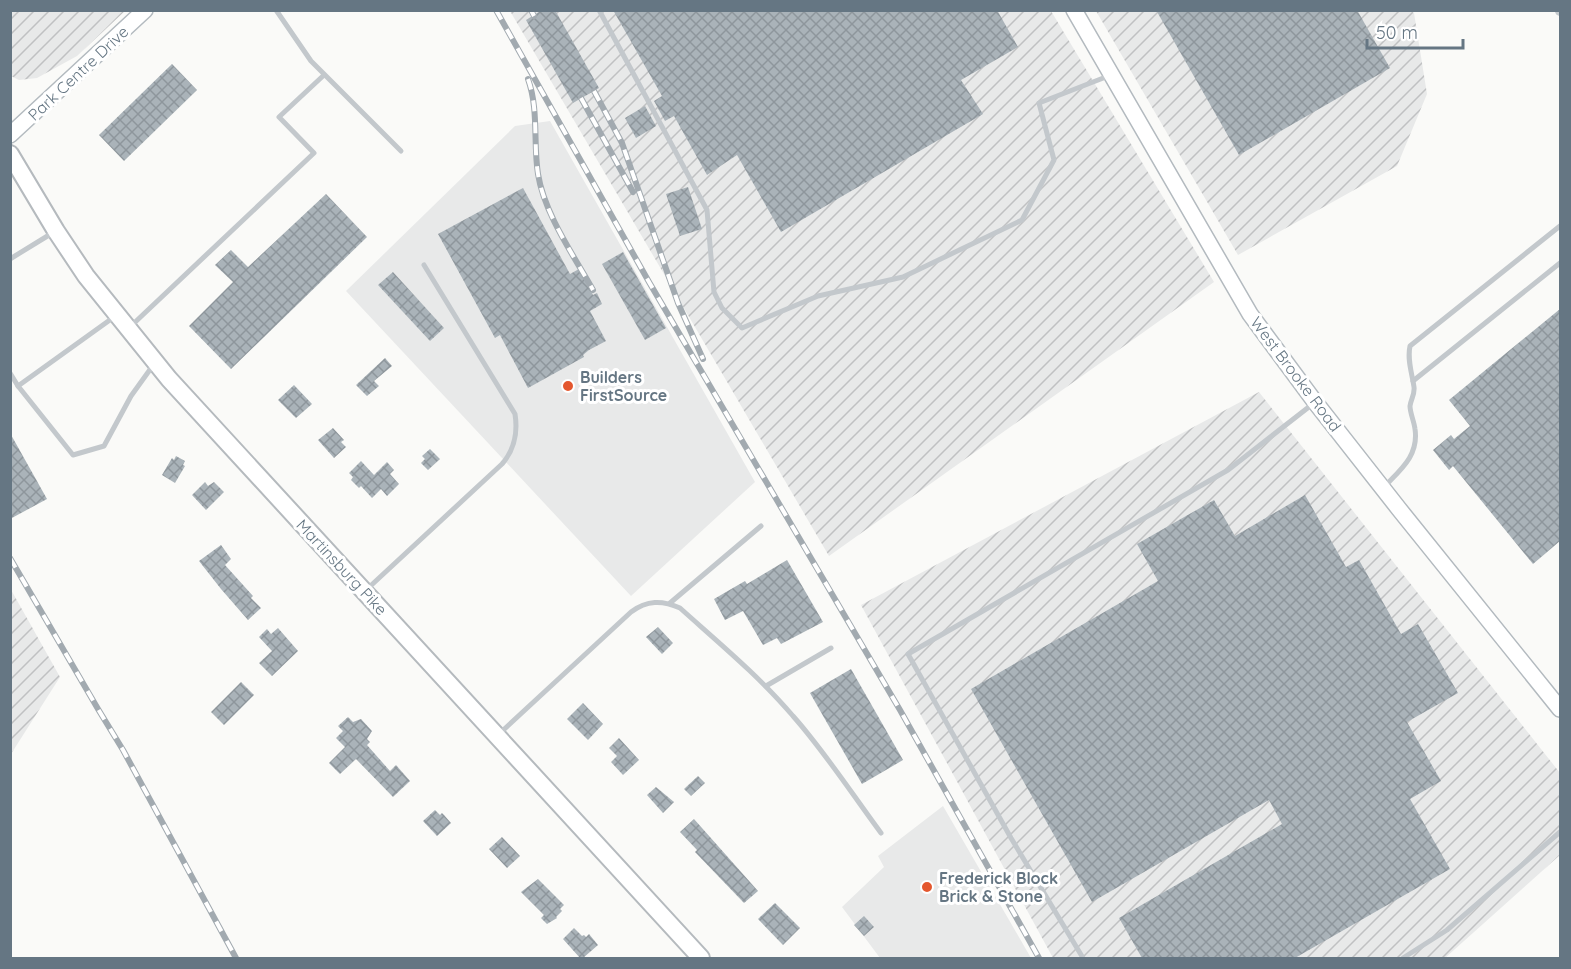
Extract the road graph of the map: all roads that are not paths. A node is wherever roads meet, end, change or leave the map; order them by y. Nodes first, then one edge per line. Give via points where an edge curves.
1 (145, 10) edge
2 (276, 10) edge
3 (599, 10) edge
4 (1074, 10) edge
5 (324, 75) junction
6 (1111, 75) junction
7 (10, 135) edge
8 (401, 151) dead end
9 (10, 154) edge
10 (1560, 226) edge
11 (56, 231) junction
12 (10, 259) edge
13 (1560, 263) edge
14 (424, 265) dead end
15 (116, 315) junction
16 (128, 329) junction
17 (155, 362) junction
18 (10, 373) edge
19 (1413, 381) junction
20 (18, 386) junction
21 (1315, 402) junction
22 (1382, 488) junction
23 (761, 526) dead end
24 (364, 591) junction
25 (670, 603) junction
26 (831, 648) dead end
27 (766, 686) junction
28 (1560, 709) edge
29 (497, 736) junction
30 (1560, 832) edge
31 (881, 833) dead end
32 (701, 958) edge
33 (1083, 958) edge
34 (1403, 958) edge

1 - 7 street, Park Centre Drive
2 - 5 lane
3 - 6 lane via 707,210 714,292 722,308 742,327 818,296 903,277 1022,220 1054,160 1039,103
4 - 6 street, West Brooke Road
5 - 8 lane
5 - 16 lane via 279,117 314,153
6 - 21 street, West Brooke Road via 1250,314
9 - 11 main road, Martinsburg Pike
10 - 19 lane via 1410,346 1408,358
11 - 12 lane
11 - 15 main road, Martinsburg Pike
13 - 19 lane
14 - 24 lane via 515,414 516,439 502,464
15 - 16 main road, Martinsburg Pike
15 - 20 lane
16 - 17 main road, Martinsburg Pike
17 - 20 lane via 104,446 73,455
17 - 24 main road, Martinsburg Pike
18 - 20 lane
19 - 22 lane via 1415,392 1410,407 1416,430 1415,450
21 - 22 street, West Brooke Road
21 - 33 lane via 1228,470 908,654
22 - 28 street, West Brooke Road
23 - 25 lane
24 - 29 main road, Martinsburg Pike
25 - 27 lane
25 - 29 lane via 648,603 631,612
26 - 27 lane
27 - 31 lane
29 - 32 main road, Martinsburg Pike
30 - 34 lane via 1447,930

